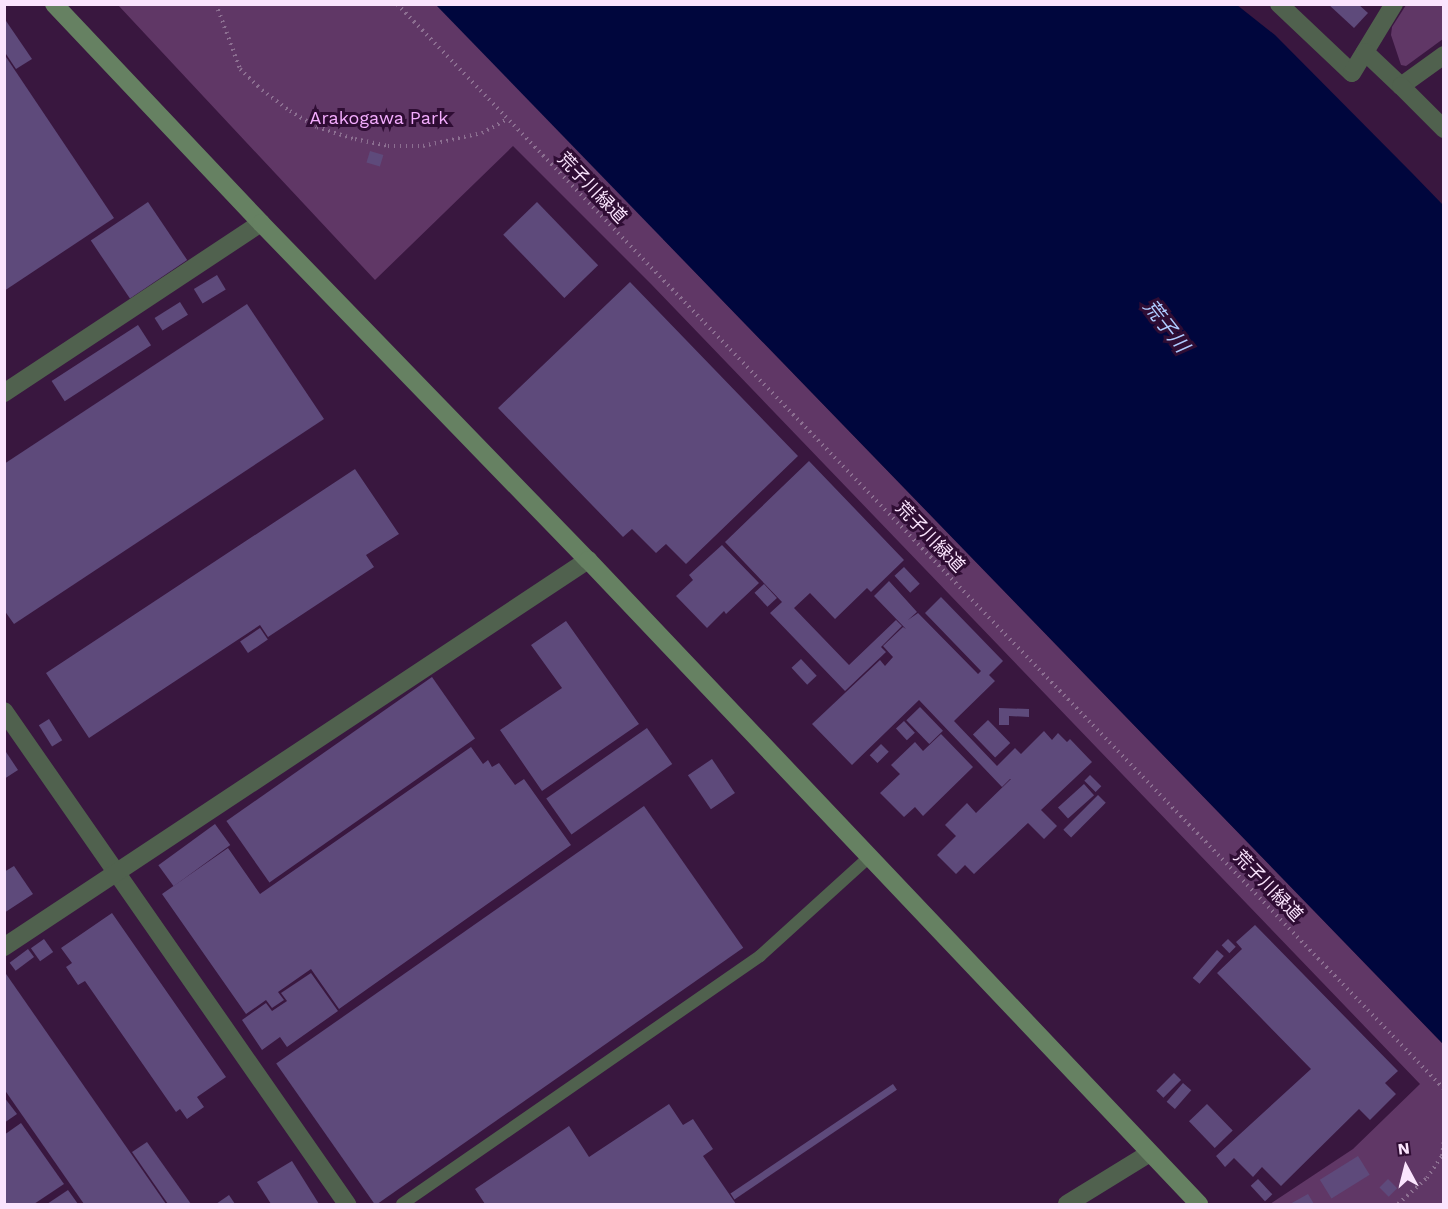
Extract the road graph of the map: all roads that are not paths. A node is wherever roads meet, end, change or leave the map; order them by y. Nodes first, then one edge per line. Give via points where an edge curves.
1 (54, 4) edge
2 (1279, 4) edge
3 (1394, 4) edge
4 (1365, 52) junction
5 (1443, 55) edge
6 (1401, 86) junction
7 (1443, 129) edge
8 (261, 223) junction
9 (4, 393) edge
10 (588, 560) junction
11 (4, 711) edge
12 (869, 857) junction
13 (117, 873) junction
14 (4, 947) edge
15 (1150, 1153) junction
16 (347, 1204) edge
17 (402, 1204) edge
18 (1067, 1204) edge
19 (1199, 1204) edge

1 - 8 street
2 - 4 street via 1352,73
3 - 4 street
4 - 6 street
5 - 6 street
6 - 7 street
8 - 9 street
8 - 10 street
10 - 12 street
10 - 13 street
11 - 13 street
12 - 15 street
12 - 17 lane via 760,956
13 - 14 street
13 - 16 street
15 - 18 street
15 - 19 street

